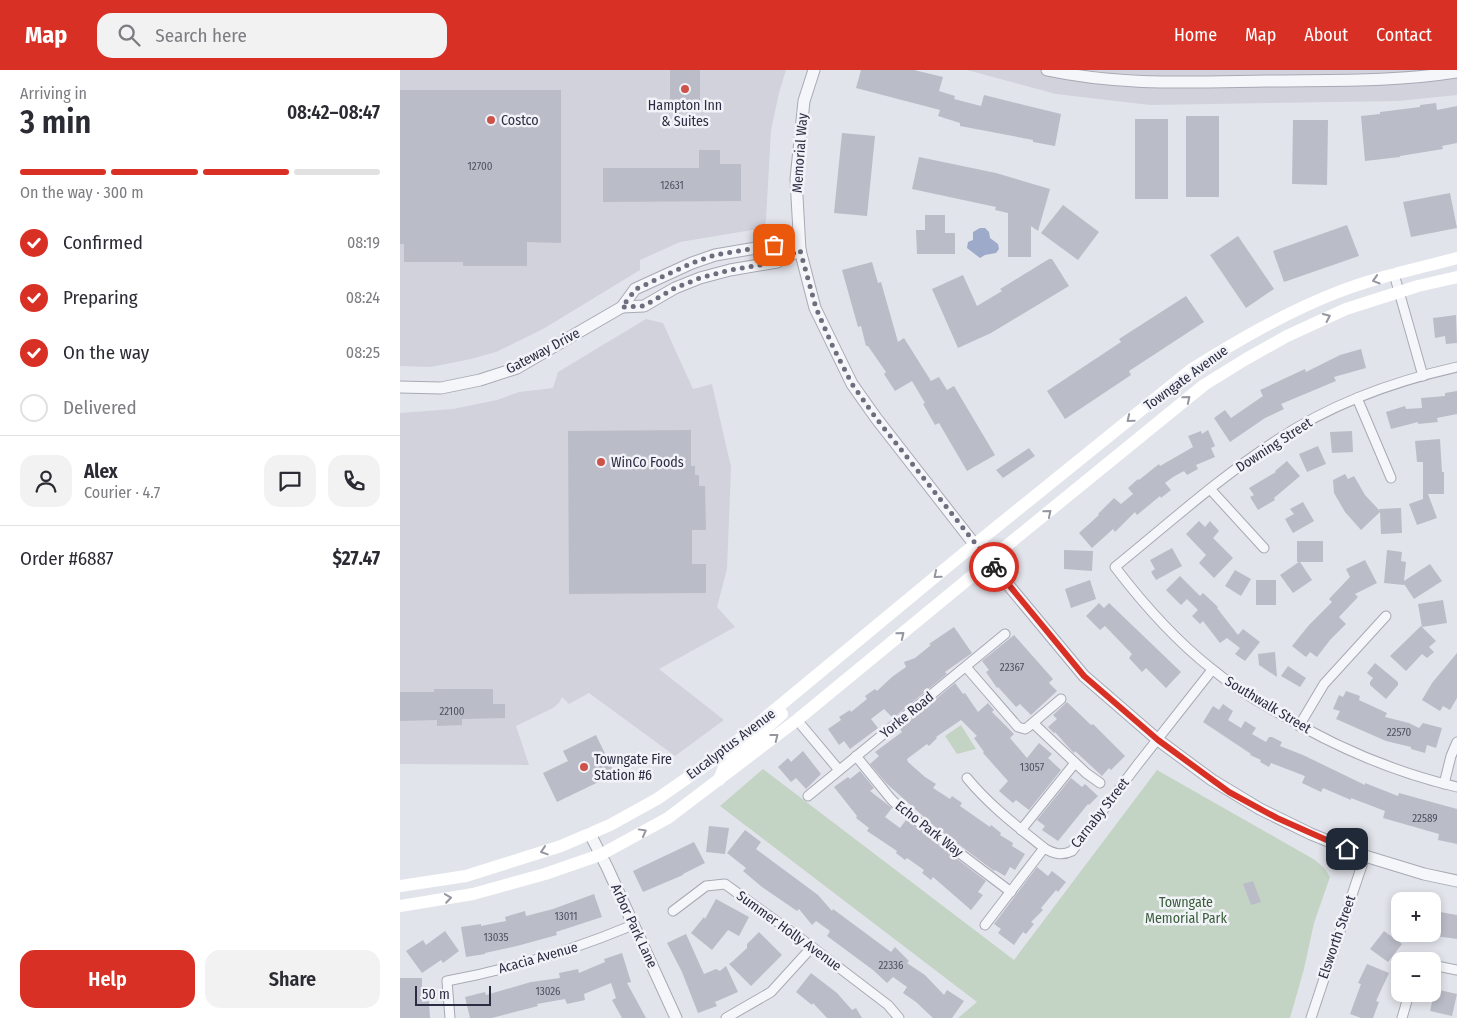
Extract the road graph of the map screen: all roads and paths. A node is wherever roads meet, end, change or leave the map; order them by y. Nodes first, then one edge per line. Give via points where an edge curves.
1 (814, 70) edge
2 (1047, 70) edge
3 (1457, 72) edge
4 (800, 250) junction
5 (1457, 258) edge
6 (1394, 274) junction
7 (1457, 277) edge
8 (1400, 293) junction
9 (622, 307) junction
10 (1457, 367) edge
11 (1423, 376) junction
12 (400, 387) edge
13 (1357, 398) junction
14 (1391, 478) dead end
15 (1211, 490) junction
16 (975, 545) junction
17 (1264, 548) dead end
18 (989, 561) junction
19 (1116, 567) joint
20 (1386, 616) dead end
21 (1005, 634) dead end
22 (829, 665) junction
23 (966, 667) junction
24 (1212, 670) junction
25 (789, 699) junction
26 (1061, 699) dead end
27 (797, 720) junction
28 (1033, 723) junction
29 (1299, 726) junction
30 (1158, 740) junction
31 (1457, 742) edge
32 (856, 756) junction
33 (1075, 763) junction
34 (839, 770) junction
35 (967, 778) dead end
36 (719, 780) junction
37 (1100, 784) dead end
38 (1444, 784) junction
39 (1457, 787) edge
40 (808, 796) dead end
41 (1021, 830) junction
42 (590, 834) junction
43 (1044, 848) junction
44 (600, 855) junction
45 (1365, 856) junction
46 (1457, 881) edge
47 (400, 886) edge
48 (1011, 892) junction
49 (400, 906) edge
50 (673, 911) dead end
51 (633, 925) junction
52 (985, 925) dead end
53 (812, 947) junction
54 (1441, 967) edge
55 (1457, 970) edge
56 (1407, 1002) edge
57 (450, 1018) edge
58 (676, 1018) edge
59 (726, 1018) edge
60 (899, 1018) edge
61 (1311, 1018) edge
62 (1402, 1018) edge

1 - 4 street, Memorial Way via 804,101 796,180
2 - 3 street via 1102,79 1160,83 1396,79
4 - 9 street, Gateway Drive via 777,262 700,278 644,306
4 - 9 street, Gateway Drive via 774,245 715,255 636,289
4 - 16 street, Memorial Way via 816,308 852,384
5 - 6 main road, Towngate Avenue
6 - 8 street
6 -> 16 main road, Towngate Avenue via 1334,293 1250,334 1200,364
7 - 8 main road, Towngate Avenue
8 - 11 street
18 -> 8 main road, Towngate Avenue via 1204,385 1287,336 1346,309
9 - 12 street, Gateway Drive via 517,368 441,388
10 - 11 street, Downing Street
11 - 13 street, Downing Street
13 - 14 street
13 - 15 street, Downing Street via 1278,439
15 - 17 street
15 - 19 street, Downing Street
16 - 18 street
16 -> 22 main road, Eucalyptus Avenue
27 -> 18 main road, Eucalyptus Avenue
18 - 30 street via 1084,676
19 - 24 street, Southwalk Street via 1172,634
20 - 29 street via 1324,684
21 - 23 street, Yorke Road
22 - 25 main road, Eucalyptus Avenue
22 - 27 main road via 832,674 796,704
23 - 28 street via 1018,727 1025,729
23 - 32 street, Yorke Road
24 - 29 street, Southwalk Street
24 - 30 street, Carnaby Street
25 - 36 main road via 781,716 725,765
25 - 42 main road, Eucalyptus Avenue via 719,756 657,799
26 - 28 street
27 - 34 street
36 -> 27 main road, Eucalyptus Avenue
28 - 33 street
29 - 38 street, Southwalk Street via 1389,766
30 - 43 street, Carnaby Street via 1072,851 1059,854
30 - 45 street via 1212,780 1260,809
31 - 38 street
32 - 34 street, Yorke Road
32 - 48 street, Echo Park Way via 900,808
33 - 37 street
33 - 41 street
34 - 40 street, Yorke Road
35 - 41 street, Carnaby Street via 980,794
44 -> 36 main road, Eucalyptus Avenue via 668,818
38 - 39 street, Southwalk Street
41 - 43 street, Carnaby Street
42 - 44 street, Arbor Park Lane
42 -> 47 main road, Eucalyptus Avenue via 466,876
43 - 48 street
49 -> 44 main road, Eucalyptus Avenue via 473,894
44 - 51 street, Arbor Park Lane
45 - 46 street
45 - 61 street, Elsworth Street
48 - 52 street
50 - 53 street, Summer Holly Avenue via 706,886 725,884
51 - 57 street, Acacia Avenue via 560,953 447,981
51 - 58 street, Arbor Park Lane
53 - 59 street via 771,992
53 - 60 street, Summer Holly Avenue via 888,1005
54 - 55 street
56 - 62 street

